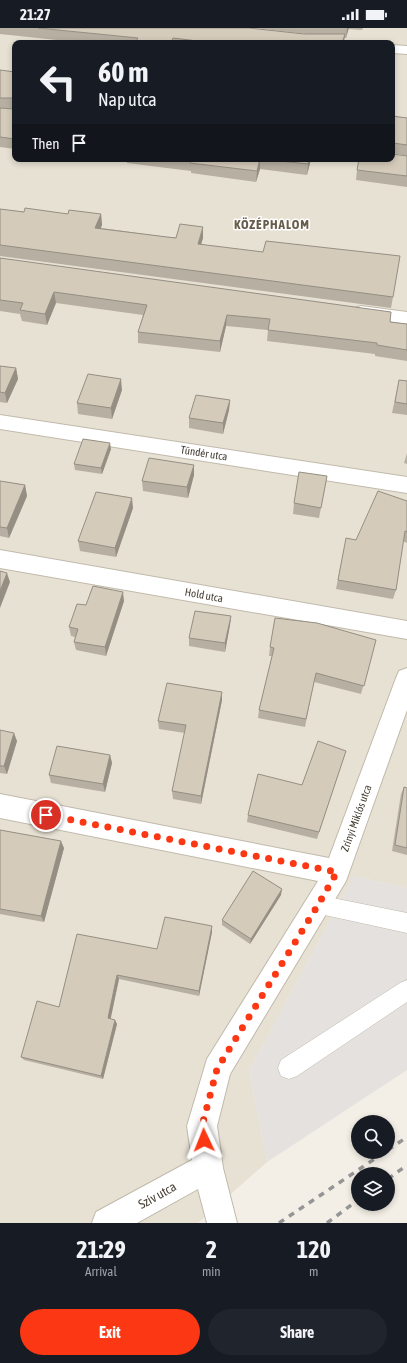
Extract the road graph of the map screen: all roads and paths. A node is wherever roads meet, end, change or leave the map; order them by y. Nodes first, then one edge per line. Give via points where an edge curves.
1 (395, 48) edge
2 (407, 50) edge
3 (344, 309) edge
4 (407, 318) edge
5 (0, 422) edge
6 (407, 485) edge
7 (0, 559) edge
8 (407, 630) edge
9 (407, 678) edge
10 (0, 806) edge
11 (337, 872) junction
12 (318, 905) junction
13 (407, 923) edge
14 (407, 990) edge
15 (289, 1068) dead end
16 (208, 1168) junction
17 (107, 1223) edge
18 (222, 1223) edge

1 - 2 street
3 - 4 street
5 - 6 street, Tündér utca
7 - 8 street, Hold utca
9 - 11 street, Zrínyi Miklós utca
10 - 11 street
11 - 12 street, Zrínyi Miklós utca
12 - 13 lane
12 - 16 street, Zrínyi Miklós utca via 217,1069 202,1126
14 - 15 lane
16 - 17 street, Szív utca
16 - 18 street, Zrínyi Miklós utca

